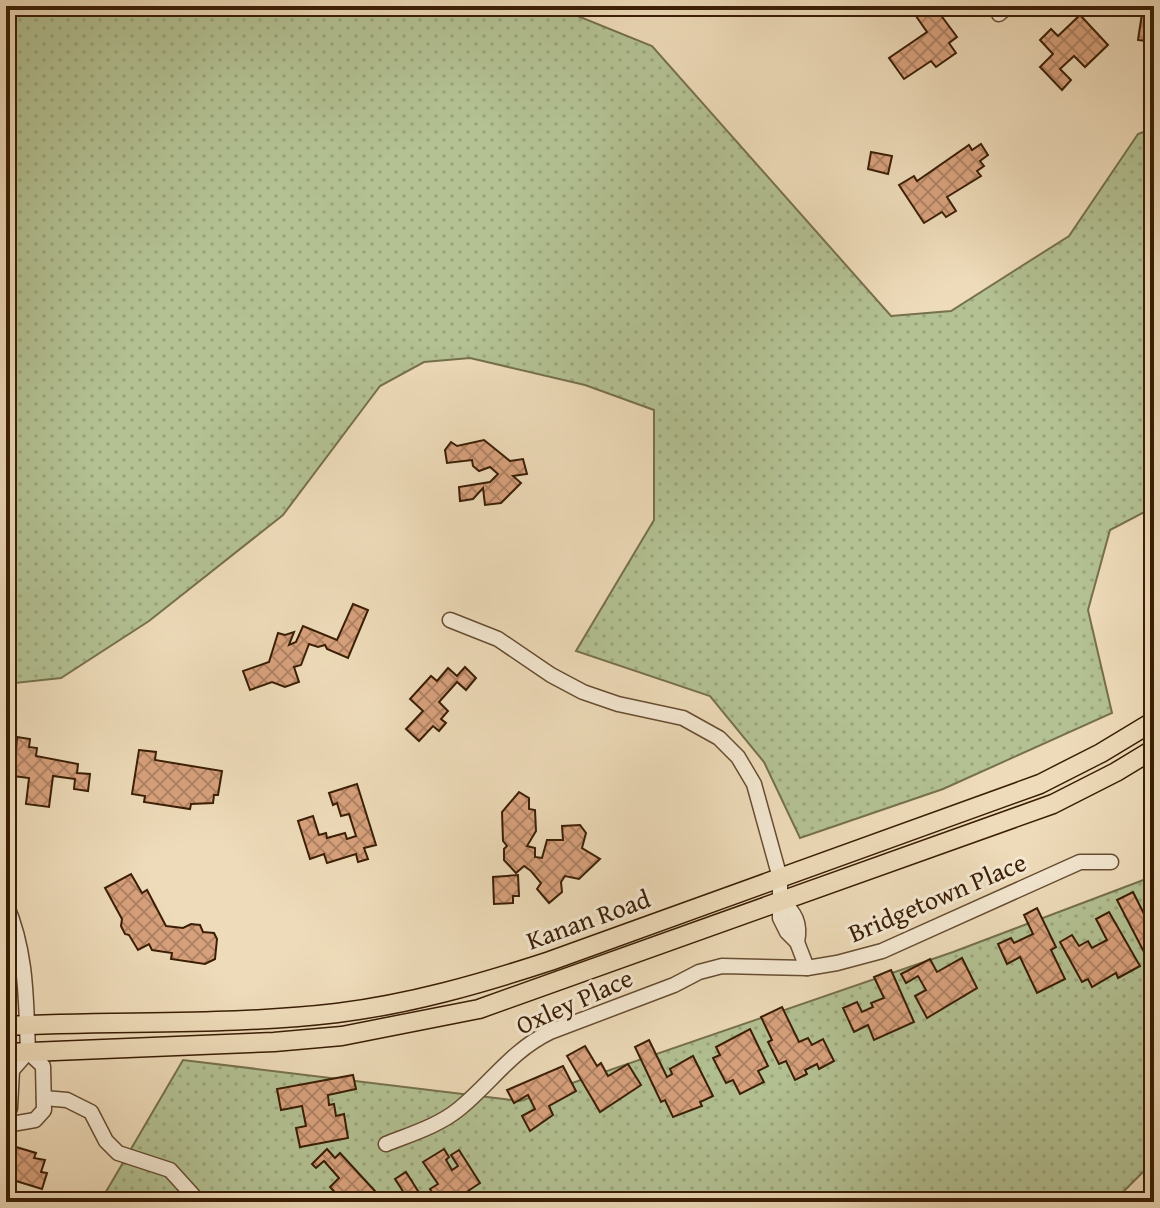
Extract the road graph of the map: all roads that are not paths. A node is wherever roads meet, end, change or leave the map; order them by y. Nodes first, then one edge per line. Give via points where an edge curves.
1 (450, 620) dead end
2 (1154, 721) edge
3 (1154, 749) edge
4 (1111, 862) dead end
5 (780, 878) junction
6 (781, 900) junction
7 (6, 904) edge
8 (807, 968) junction
9 (27, 1025) junction
10 (6, 1026) edge
11 (28, 1052) junction
12 (6, 1053) edge
13 (44, 1098) junction
14 (8, 1109) edge
15 (14, 1124) edge
16 (386, 1144) dead end
17 (199, 1202) edge

1 - 5 street via 498,639 583,692 683,718 719,738 754,784
2 - 5 main road, Kanan Road via 1040,784
3 - 6 main road, Kanan Road via 1053,804
4 - 8 street, Bridgetown Place via 1080,862 882,951
5 - 6 street
5 - 9 main road, Kanan Road via 499,978 406,1002 267,1019
6 - 8 street via 780,918
6 - 11 main road, Kanan Road via 479,1009 411,1023 274,1042
7 - 9 street via 25,968
8 - 16 street, Oxley Place via 722,966 550,1032 510,1057 456,1112
9 - 10 main road, Kanan Road
9 - 11 street
11 - 12 main road, Kanan Road
11 - 13 street via 43,1066
11 - 14 street via 12,1070
13 - 15 street via 44,1110 35,1120
13 - 17 street via 67,1100 91,1112 118,1153 170,1170
14 - 15 street

